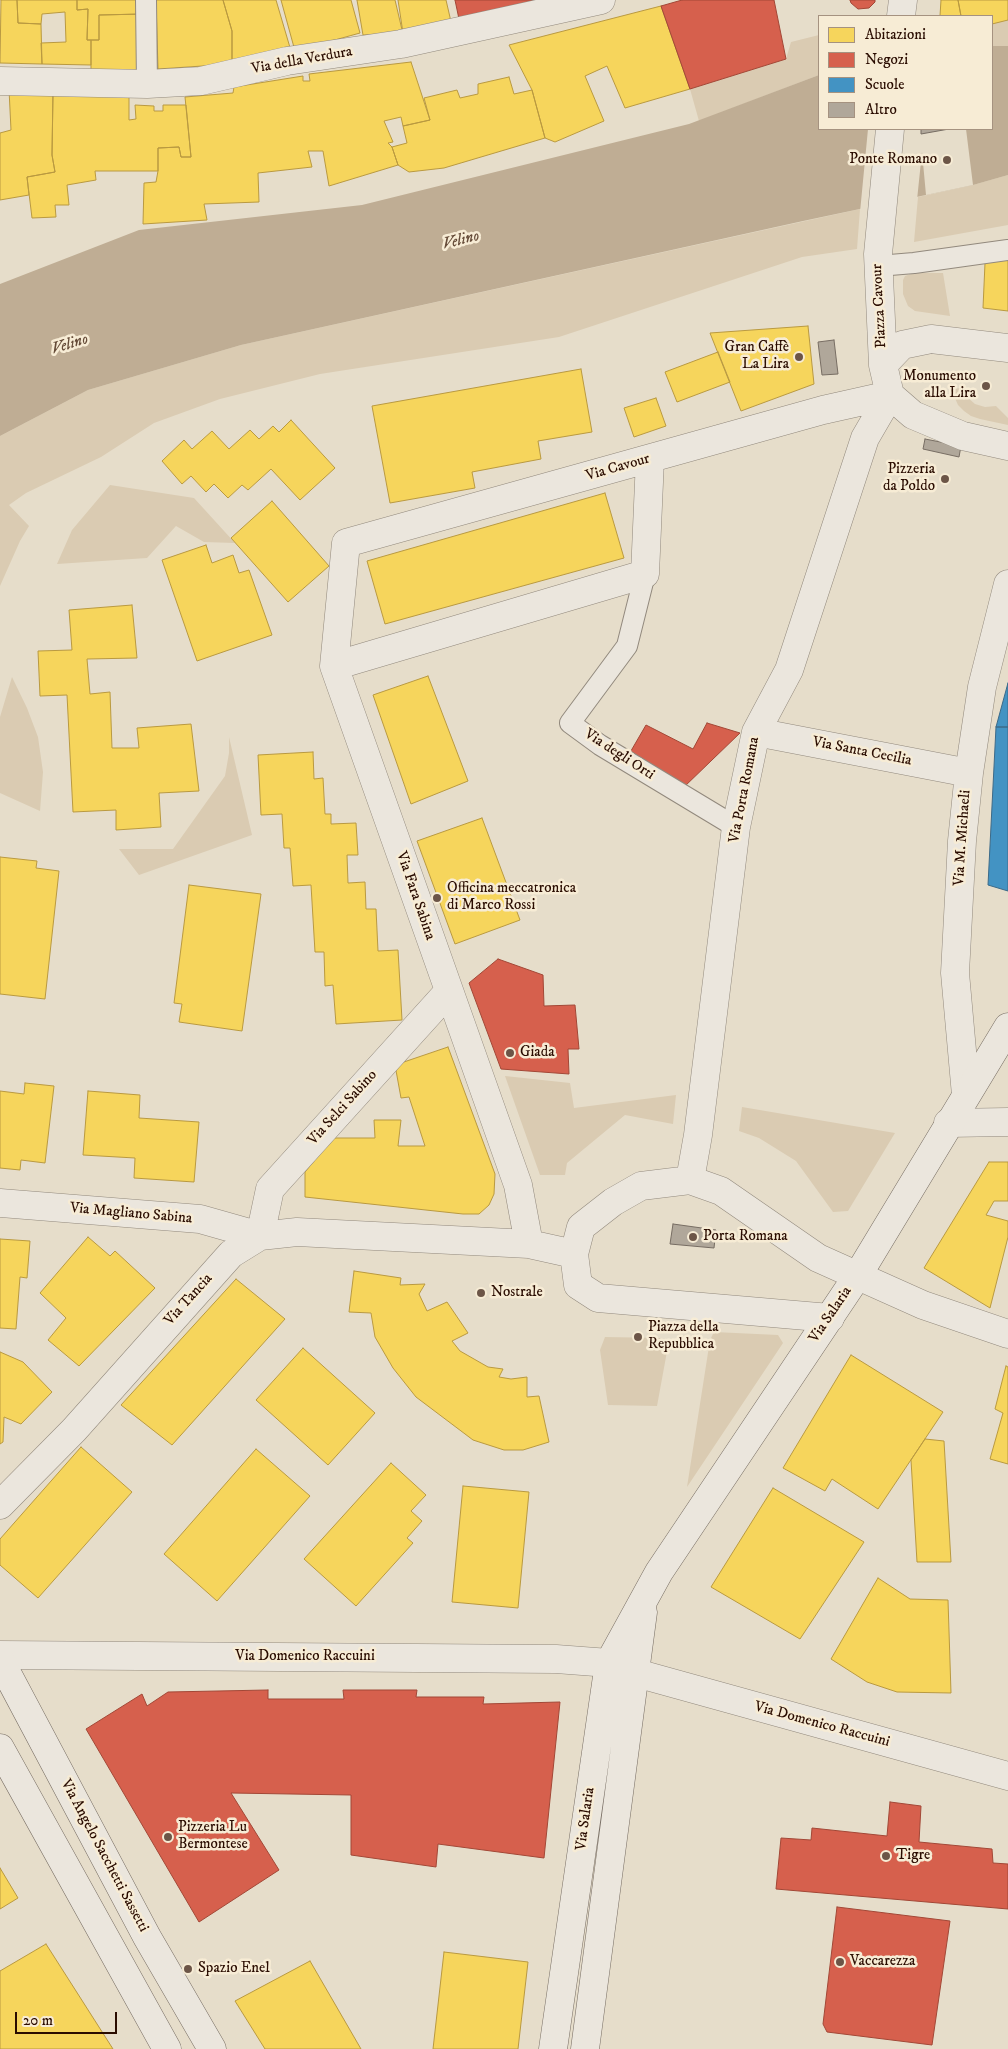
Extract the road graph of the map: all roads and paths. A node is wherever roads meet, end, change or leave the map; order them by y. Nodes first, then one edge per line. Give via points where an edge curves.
1 (146, 0) edge
2 (601, 0) edge
3 (903, 0) edge
4 (901, 15) edge
5 (0, 81) edge
6 (148, 84) junction
7 (890, 130) edge
8 (1008, 250) edge
9 (878, 256) junction
10 (1008, 348) edge
11 (883, 365) junction
12 (890, 395) junction
13 (1008, 446) edge
14 (650, 458) junction
15 (346, 543) joint
16 (645, 574) junction
17 (1008, 584) edge
18 (334, 666) junction
19 (756, 732) junction
20 (969, 773) junction
21 (736, 827) junction
22 (449, 991) junction
23 (1008, 1027) edge
24 (966, 1095) junction
25 (1008, 1122) edge
26 (948, 1123) junction
27 (690, 1180) junction
28 (0, 1203) edge
29 (260, 1236) junction
30 (529, 1244) junction
31 (574, 1254) junction
32 (858, 1275) junction
33 (830, 1318) junction
34 (1008, 1334) edge
35 (0, 1505) edge
36 (645, 1598) junction
37 (0, 1655) edge
38 (0, 1660) edge
39 (609, 1662) junction
40 (636, 1673) junction
41 (0, 1748) edge
42 (1008, 1776) edge
43 (167, 2049) edge
44 (212, 2049) edge
45 (553, 2049) edge
46 (585, 2049) edge

1 - 6 lane
2 - 6 street, Via della Verdura via 401,44 287,61 202,81
3 - 4 street
5 - 6 street, Via della Verdura
7 - 9 street, Piazza Cavour
8 - 9 lane via 914,263
9 - 11 street, Piazza Cavour
10 - 11 street, Piazza Cavour via 932,339 902,345
11 - 12 street, Piazza Cavour
12 - 13 street via 913,415 963,436
12 - 14 street, Via Cavour via 823,410
12 - 19 street, Via Porta Romana via 865,438 789,670
14 - 15 street, Via Cavour
14 - 16 street, Via degli Orti
15 - 18 street, Via Fara Sabina
16 - 18 street
16 - 21 lane, Via degli Orti via 627,646 570,723 600,745
17 - 20 street, Via M. Michaeli via 982,687
18 - 22 street, Via Fara Sabina
19 - 20 street, Via Santa Cecilia
19 - 21 street, Via Porta Romana
20 - 24 street, Via M. Michaeli via 955,973
21 - 27 street, Via Porta Romana
22 - 29 street, Via Selci Sabino via 270,1189
22 - 30 street, Via Fara Sabina via 518,1185
23 - 24 street, Via Salaria
24 - 26 street, Via Salaria
25 - 26 street
26 - 32 street, Via Salaria
27 - 31 street via 641,1186 613,1202 581,1227
27 - 32 street via 721,1191 818,1258
28 - 29 street, Via Magliano Sabina via 200,1219
29 - 30 street, Via Tancia via 297,1232
29 - 35 street, Via Tancia via 231,1254 74,1430
30 - 31 street
31 - 33 street via 578,1285 598,1298
32 - 33 street, Via Salaria
32 - 34 street via 924,1305
33 - 36 street, Via Salaria via 659,1572
36 - 39 street, Via Salaria
36 - 40 street, Via Salaria
37 - 39 street, Via Domenico Raccuini
38 - 44 street, Via Angelo Sacchetti Sassetti via 148,1937
39 - 45 street, Via Salaria
40 - 42 street, Via Domenico Raccuini
40 - 46 street, Via Salaria
41 - 43 street

